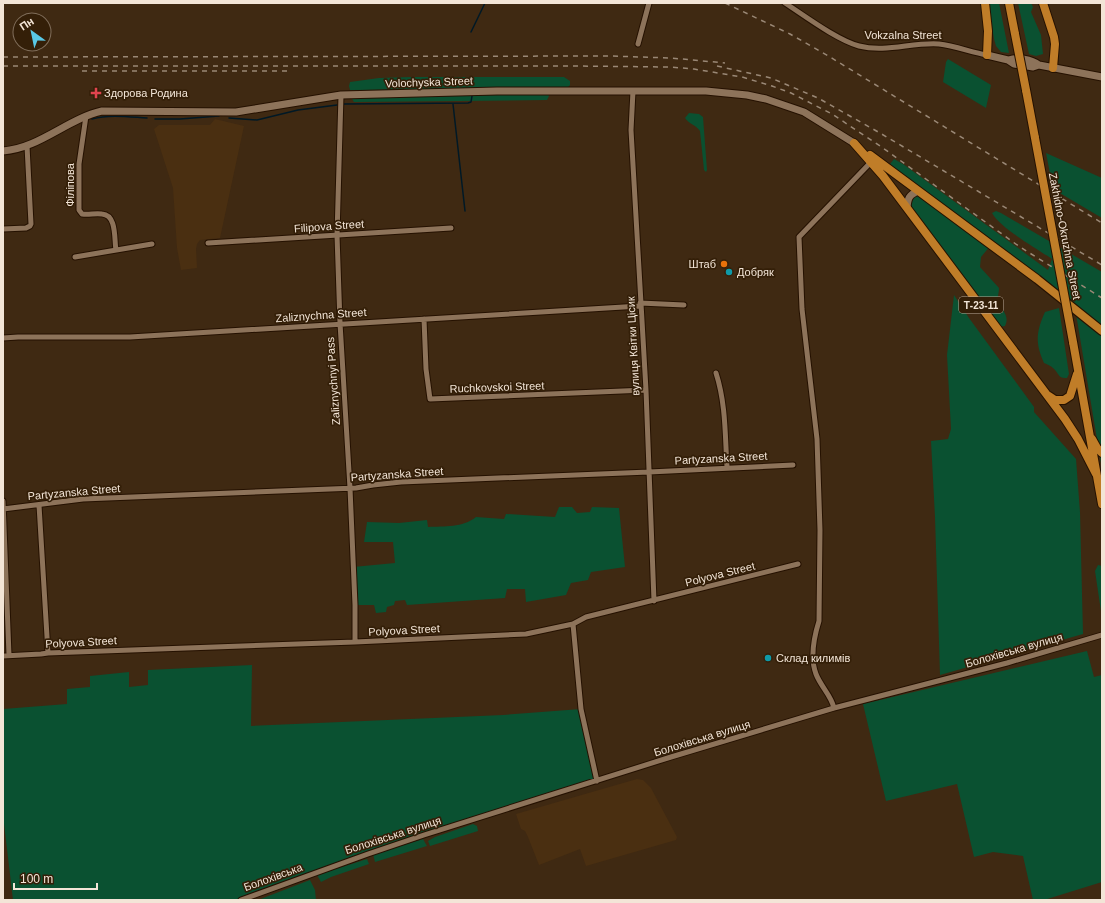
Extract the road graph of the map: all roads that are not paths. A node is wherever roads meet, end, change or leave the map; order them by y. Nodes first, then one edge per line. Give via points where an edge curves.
1 (649, 3) edge
2 (785, 3) edge
3 (985, 3) edge
4 (1009, 3) edge
5 (1043, 3) edge
6 (638, 44) dead end
7 (987, 55) junction
8 (1053, 68) junction
9 (1102, 77) edge
10 (633, 91) junction
11 (341, 94) junction
12 (86, 116) junction
13 (854, 143) joint
14 (27, 146) junction
15 (3, 151) edge
16 (873, 160) junction
17 (918, 191) junction
18 (907, 208) junction
19 (451, 228) dead end
20 (3, 230) edge
21 (337, 235) junction
22 (152, 244) dead end
23 (208, 244) dead end
24 (116, 250) junction
25 (75, 257) dead end
26 (640, 305) junction
27 (684, 305) dead end
28 (424, 319) junction
29 (340, 323) junction
30 (1102, 331) edge
31 (3, 338) edge
32 (1078, 372) junction
33 (716, 373) dead end
34 (1041, 387) junction
35 (646, 390) junction
36 (1089, 430) junction
37 (1102, 453) edge
38 (793, 465) dead end
39 (727, 467) junction
40 (649, 472) junction
41 (1096, 474) junction
42 (350, 488) junction
43 (3, 501) edge
44 (1102, 504) edge
45 (39, 505) junction
46 (3, 509) edge
47 (798, 564) dead end
48 (654, 601) junction
49 (573, 624) junction
50 (1102, 635) edge
51 (355, 642) junction
52 (48, 653) junction
53 (10, 655) junction
54 (3, 656) edge
55 (834, 708) junction
56 (597, 781) junction
57 (312, 874) joint
58 (241, 900) edge

1 - 6 street
2 - 7 street, Vokzalna Street via 836,36 869,49 939,44
3 - 7 main road
4 - 32 main road, Zakhidno-Okruzhna Street, bridge
5 - 8 main road via 1054,37
7 - 8 main road, Vokzalna Street via 1008,60 1015,58
8 - 9 main road, Vokzalna Street
10 - 11 main road, Volochyska Street / Т-23-11
10 - 13 main road, Volochyska Street / Т-23-11 via 706,91 766,99 804,112
10 - 26 street, вулиця Квітки Цісик via 631,130
11 - 12 main road, Volochyska Street / Т-23-11 via 236,112 102,111
11 - 21 street, Zaliznychnyi Pass
12 - 14 main road, Volochyska Street / Т-23-11
12 - 24 street, Філіпова via 79,164 79,210 82,214 109,216 113,224
13 - 16 main road, Т-23-11
14 - 15 main road, Volochyska Street / Т-23-11
14 - 20 street via 31,224 26,228
16 - 17 main road, Т-23-11
16 - 18 main road, Т-23-11
16 - 55 street via 799,238 802,309 817,439 819,621 813,652 816,674
17 - 18 main road via 911,194
17 - 30 main road, Т-23-11 via 1037,279
18 - 34 main road, Т-23-11
19 - 21 street, Filipova Street
21 - 23 street, Filipova Street
21 - 29 street, Zaliznychnyi Pass
22 - 24 street
24 - 25 street
26 - 27 street, Zaliznychna Street
26 - 28 street, Zaliznychna Street
26 - 35 street, вулиця Квітки Цісик
28 - 29 street, Zaliznychna Street
28 - 35 street, Ruchkovskoi Street via 430,399
29 - 31 street, Zaliznychna Street via 130,337
29 - 42 street, Zaliznychnyi Pass
32 - 34 main road via 1074,388 1070,396 1064,400 1055,400
32 - 36 main road, Zakhidno-Okruzhna Street
33 - 39 street via 723,404
34 - 41 main road, Т-23-11 via 1071,429
35 - 40 street, вулиця Квітки Цісик
36 - 37 main road
36 - 41 main road, Zakhidno-Okruzhna Street
38 - 39 street, Partyzanska Street
39 - 40 street, Partyzanska Street
40 - 42 street, Partyzanska Street via 401,482
40 - 48 street, вулиця Квітки Цісик
41 - 44 main road, Т-23-11
42 - 45 street, Partyzanska Street via 83,499
42 - 51 street, Zaliznychnyi Pass
43 - 46 street
45 - 46 street, Partyzanska Street
45 - 52 street
46 - 53 street
47 - 48 street, Polyova Street
48 - 49 street, Polyova Street via 586,617
49 - 51 street, Polyova Street via 526,634
49 - 56 street via 581,709
50 - 55 street, Болохівська вулиця via 1007,663
51 - 52 street, Polyova Street
52 - 53 street, Polyova Street
53 - 54 street, Polyova Street
55 - 56 street, Болохівська вулиця
56 - 57 street, Болохівська вулиця via 424,835
57 - 58 street, Болохівська

